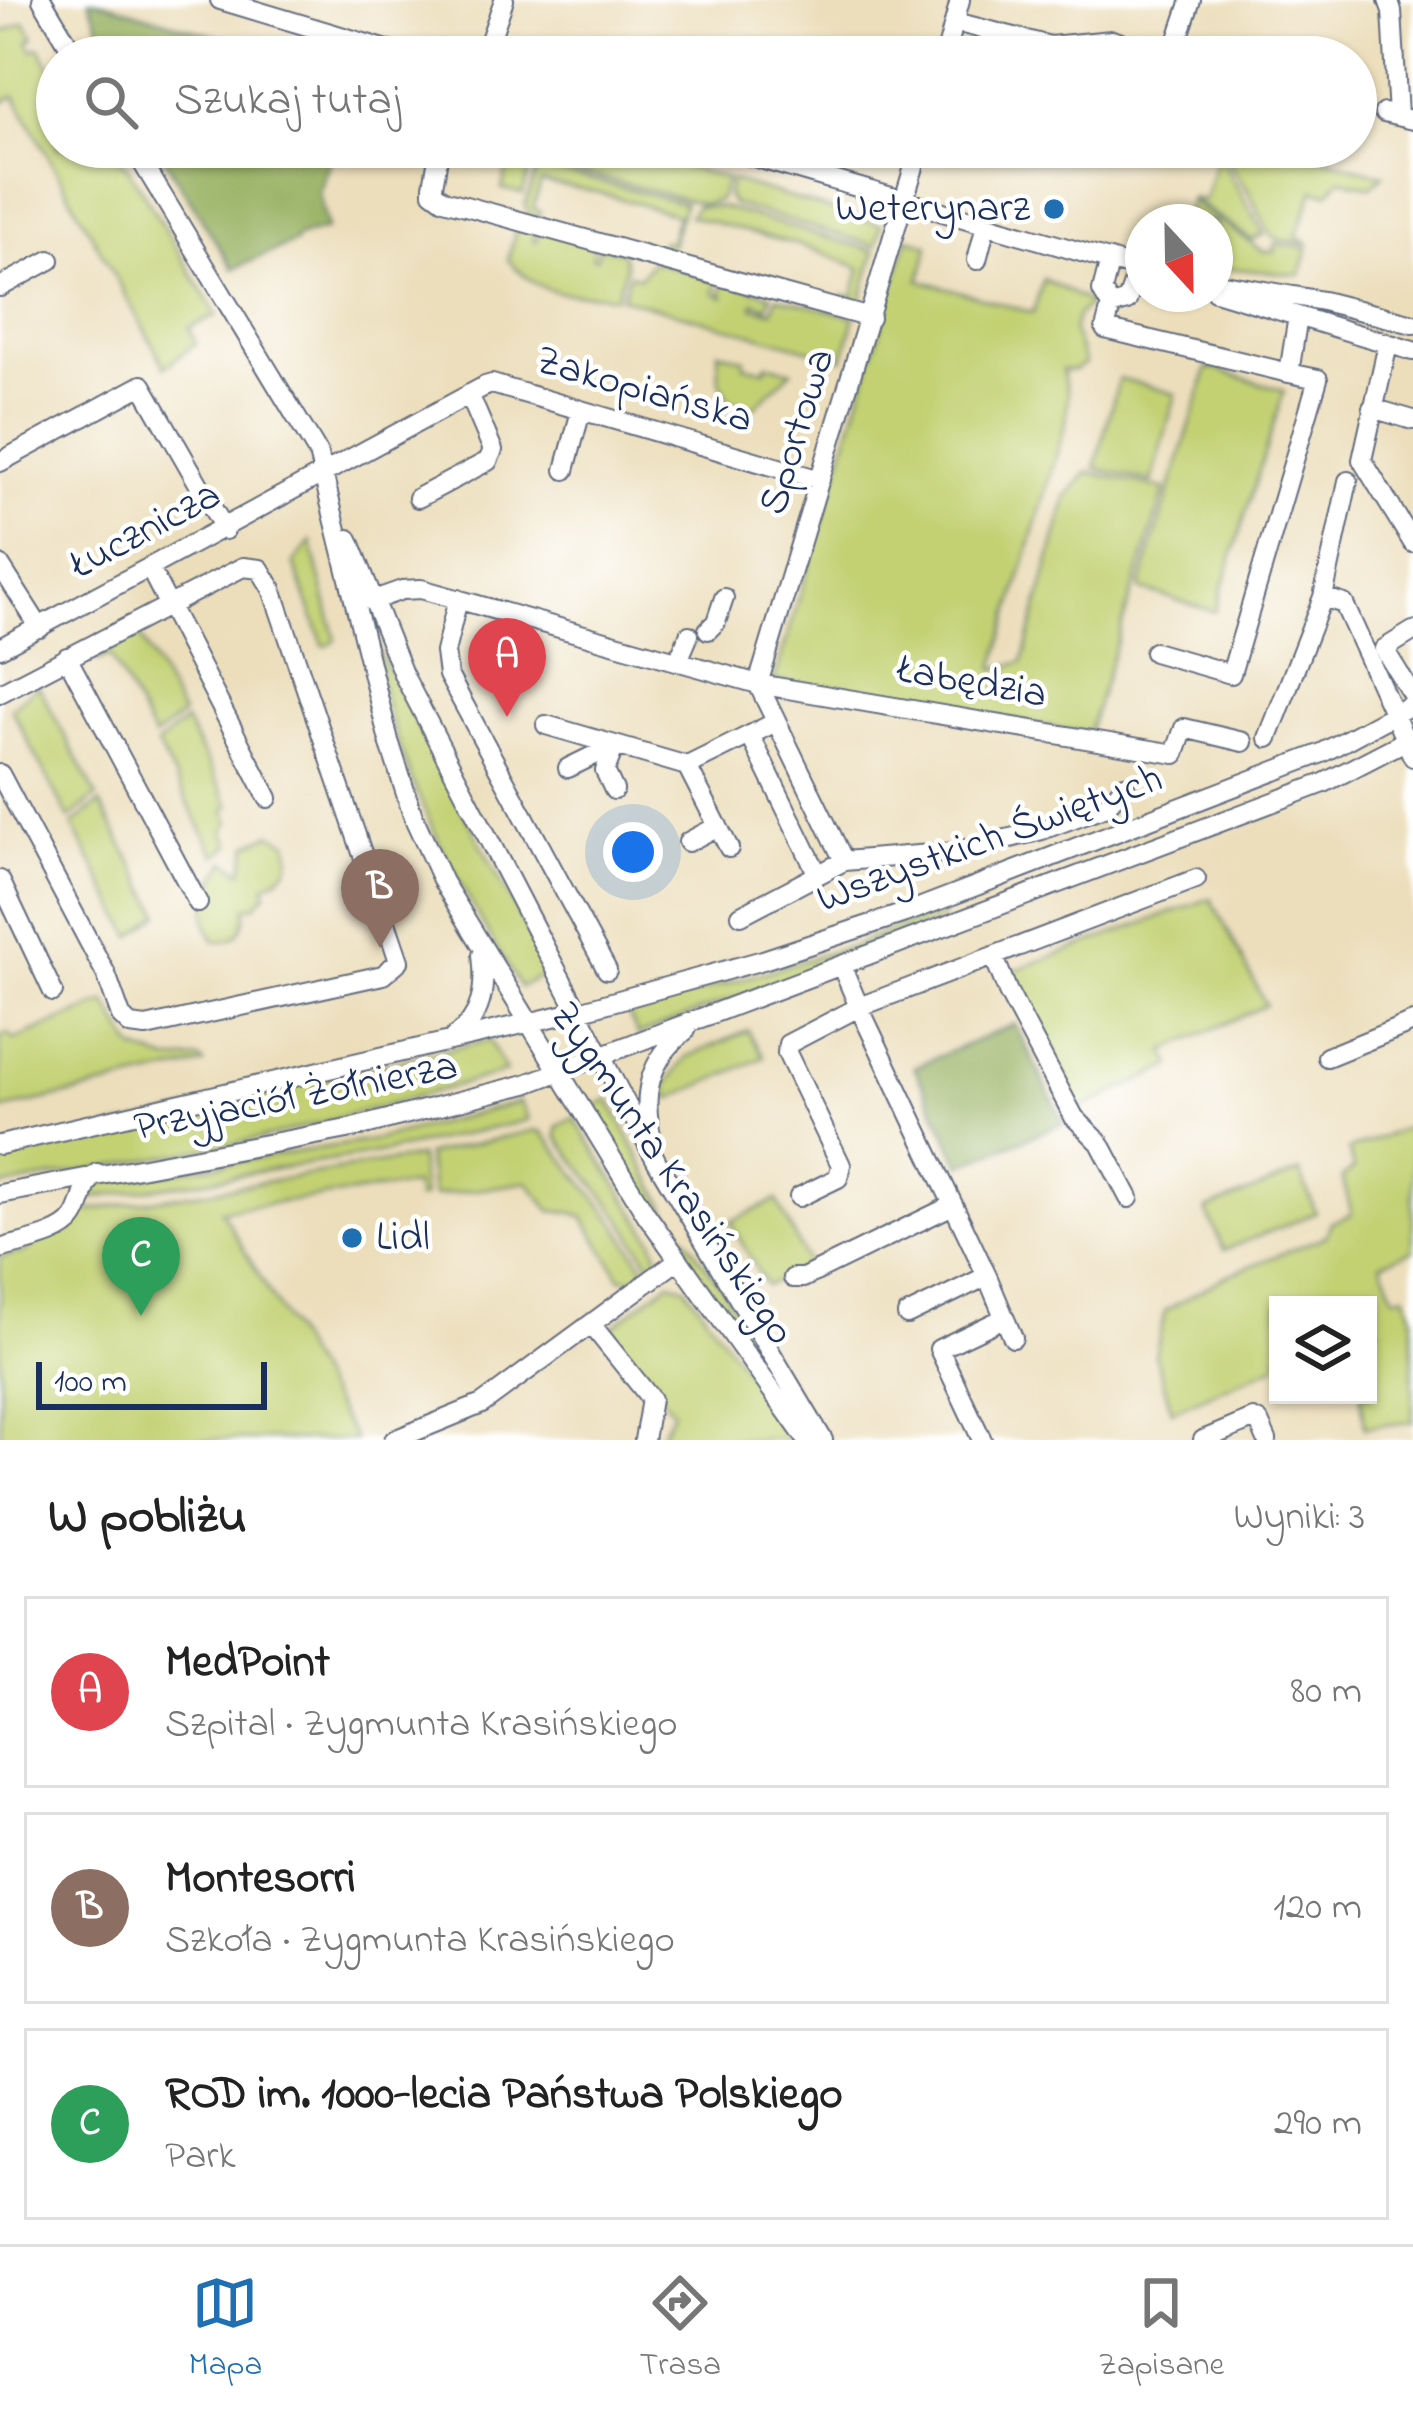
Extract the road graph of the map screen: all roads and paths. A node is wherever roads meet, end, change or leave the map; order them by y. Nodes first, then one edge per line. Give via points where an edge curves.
1 (42, 0) edge
2 (220, 0) edge
3 (504, 0) edge
4 (961, 0) edge
5 (1191, 0) edge
6 (1388, 0) edge
7 (955, 22) junction
8 (63, 36) edge
9 (358, 36) edge
10 (491, 36) edge
11 (951, 36) edge
12 (1010, 36) edge
13 (1176, 36) edge
14 (1398, 116) edge
15 (146, 168) edge
16 (436, 168) edge
17 (791, 168) edge
18 (914, 168) edge
19 (904, 201) junction
20 (986, 225) junction
21 (50, 260) dead end
22 (976, 260) dead end
23 (1110, 260) junction
24 (1125, 264) edge
25 (0, 287) edge
26 (1233, 289) edge
27 (1233, 293) edge
28 (1125, 302) edge
29 (1112, 306) junction
30 (1298, 316) junction
31 (870, 318) junction
32 (1413, 324) edge
33 (1388, 344) junction
34 (1413, 352) edge
35 (1289, 373) junction
36 (469, 394) junction
37 (1372, 408) junction
38 (580, 411) junction
39 (1413, 420) edge
40 (0, 462) edge
41 (565, 470) dead end
42 (323, 473) junction
43 (820, 480) junction
44 (1348, 481) dead end
45 (418, 498) dead end
46 (225, 530) junction
47 (1410, 534) edge
48 (0, 565) edge
49 (150, 569) junction
50 (347, 578) junction
51 (1323, 597) junction
52 (458, 598) junction
53 (724, 598) dead end
54 (371, 601) junction
55 (167, 604) junction
56 (40, 628) junction
57 (1413, 631) edge
58 (363, 640) junction
59 (0, 648) edge
60 (1154, 652) dead end
61 (67, 657) junction
62 (678, 661) junction
63 (758, 684) junction
64 (0, 693) edge
65 (1407, 705) edge
66 (776, 722) junction
67 (545, 725) dead end
68 (750, 736) junction
69 (1268, 738) dead end
70 (1244, 742) dead end
71 (615, 745) junction
72 (1411, 745) edge
73 (687, 766) junction
74 (568, 768) dead end
75 (0, 775) edge
76 (1125, 784) dead end
77 (614, 790) dead end
78 (268, 798) dead end
79 (718, 826) junction
80 (688, 842) dead end
81 (729, 848) dead end
82 (844, 861) junction
83 (818, 875) junction
84 (1196, 879) dead end
85 (0, 880) edge
86 (198, 903) dead end
87 (741, 915) dead end
88 (480, 945) junction
89 (994, 957) junction
90 (842, 967) junction
91 (607, 970) dead end
92 (53, 992) dead end
93 (860, 1007) junction
94 (579, 1011) junction
95 (711, 1016) junction
96 (1413, 1022) edge
97 (527, 1024) junction
98 (436, 1045) junction
99 (1327, 1057) dead end
100 (602, 1058) junction
101 (558, 1074) junction
102 (0, 1145) edge
103 (657, 1162) junction
104 (97, 1174) junction
105 (0, 1194) edge
106 (799, 1197) dead end
107 (1129, 1198) dead end
108 (953, 1205) junction
109 (0, 1249) edge
110 (678, 1260) junction
111 (987, 1276) junction
112 (793, 1278) dead end
113 (908, 1315) dead end
114 (1004, 1318) junction
115 (591, 1324) junction
116 (1013, 1338) dead end
117 (394, 1440) edge
118 (644, 1440) edge
119 (807, 1440) edge
120 (823, 1440) edge
121 (982, 1440) edge
122 (1203, 1440) edge
123 (1267, 1440) edge

1 - 8 street
2 - 9 street via 302,14
3 - 10 street
4 - 7 street
5 - 13 street
6 - 14 street
7 - 11 street
7 - 12 street
15 - 42 street, Zygmunta Krasińskiego via 297,414
16 - 31 street via 433,192 444,200
17 - 19 street
18 - 19 street, Sportowa
19 - 20 street
19 - 31 street, Sportowa
20 - 22 street
20 - 23 street
21 - 25 street
23 - 24 street
23 - 29 street via 1102,291
26 - 32 street
27 - 30 street
28 - 29 street
29 - 35 street via 1105,329
30 - 33 street
30 - 35 street
31 - 43 street, Sportowa
33 - 34 street
33 - 37 street
35 - 60 street via 1318,380 1231,674
36 - 38 street, Zakopiańska via 492,384
36 - 42 street, Zakopiańska
36 - 45 street via 493,450
37 - 39 street
37 - 47 street via 1364,469
38 - 41 street
38 - 43 street, Zakopiańska
40 - 46 street via 142,385
42 - 46 street, Łucznicza
42 - 50 street, Zygmunta Krasińskiego
42 - 54 street, Zygmunta Krasińskiego
43 - 63 street, Sportowa
44 - 51 street
46 - 49 street, Łucznicza
48 - 56 street
49 - 55 street
49 - 56 street, Łucznicza
50 - 54 street, Zygmunta Krasińskiego
50 - 58 street, Zygmunta Krasińskiego
51 - 65 street via 1344,604
51 - 69 street
52 - 54 street, Łabędzia via 412,588
52 - 62 street, Łabędzia
52 - 91 street via 448,675
53 - 62 street via 716,622
54 - 58 street, Zygmunta Krasińskiego via 361,617
54 - 94 street, Zygmunta Krasińskiego
55 - 61 street
55 - 75 street via 243,566 267,577 399,954 396,967 146,1027 130,1024
55 - 78 street
56 - 59 street, Łucznicza
57 - 65 street via 1384,649
58 - 88 street, Zygmunta Krasińskiego via 413,816
61 - 64 street
61 - 86 street
62 - 63 street, Łabędzia
63 - 66 street
63 - 70 street, Łabędzia via 1174,754 1184,728
65 - 72 street
65 - 94 street, Wszystkich Świętych via 1322,753 911,910
66 - 68 street
66 - 82 street
67 - 71 street
68 - 73 street
68 - 83 street
71 - 73 street
71 - 74 street
71 - 77 street via 605,771
72 - 90 street, Wszystkich Świętych
73 - 79 street
76 - 82 street, Wszystkich Świętych via 1106,806 1042,830 956,852
79 - 80 street
79 - 81 street
82 - 83 street
83 - 87 street
84 - 89 street
85 - 92 street
88 - 97 street, Zygmunta Krasińskiego
88 - 98 street, Zygmunta Krasińskiego via 478,1012
89 - 93 street
89 - 107 street via 1074,1117 1100,1143
90 - 93 street
90 - 95 street, Wszystkich Świętych
93 - 106 street via 788,1044 842,1171
93 - 108 street
94 - 97 street, Przyjaciół Żołnierza
94 - 100 street, Zygmunta Krasińskiego
95 - 100 street, Wszystkich Świętych
95 - 103 street, Zygmunta Krasińskiego via 674,1040 651,1073 646,1107
96 - 99 street
97 - 98 street, Przyjaciół Żołnierza
97 - 101 street, Zygmunta Krasińskiego
98 - 102 street, Przyjaciół Żołnierza
100 - 101 street, Przyjaciół Żołnierza
100 - 103 street, Zygmunta Krasińskiego
101 - 104 street, Przyjaciół Żołnierza via 353,1128
101 - 110 street, Zygmunta Krasińskiego
103 - 120 street, Zygmunta Krasińskiego
104 - 105 street, Przyjaciół Żołnierza
104 - 109 street via 66,1226
108 - 111 street
108 - 112 street
110 - 115 street
110 - 119 street, Zygmunta Krasińskiego
111 - 113 street
111 - 114 street
114 - 116 street
114 - 121 street via 939,1349
115 - 117 street via 482,1404
115 - 118 street via 651,1399
122 - 123 street via 1253,1419

